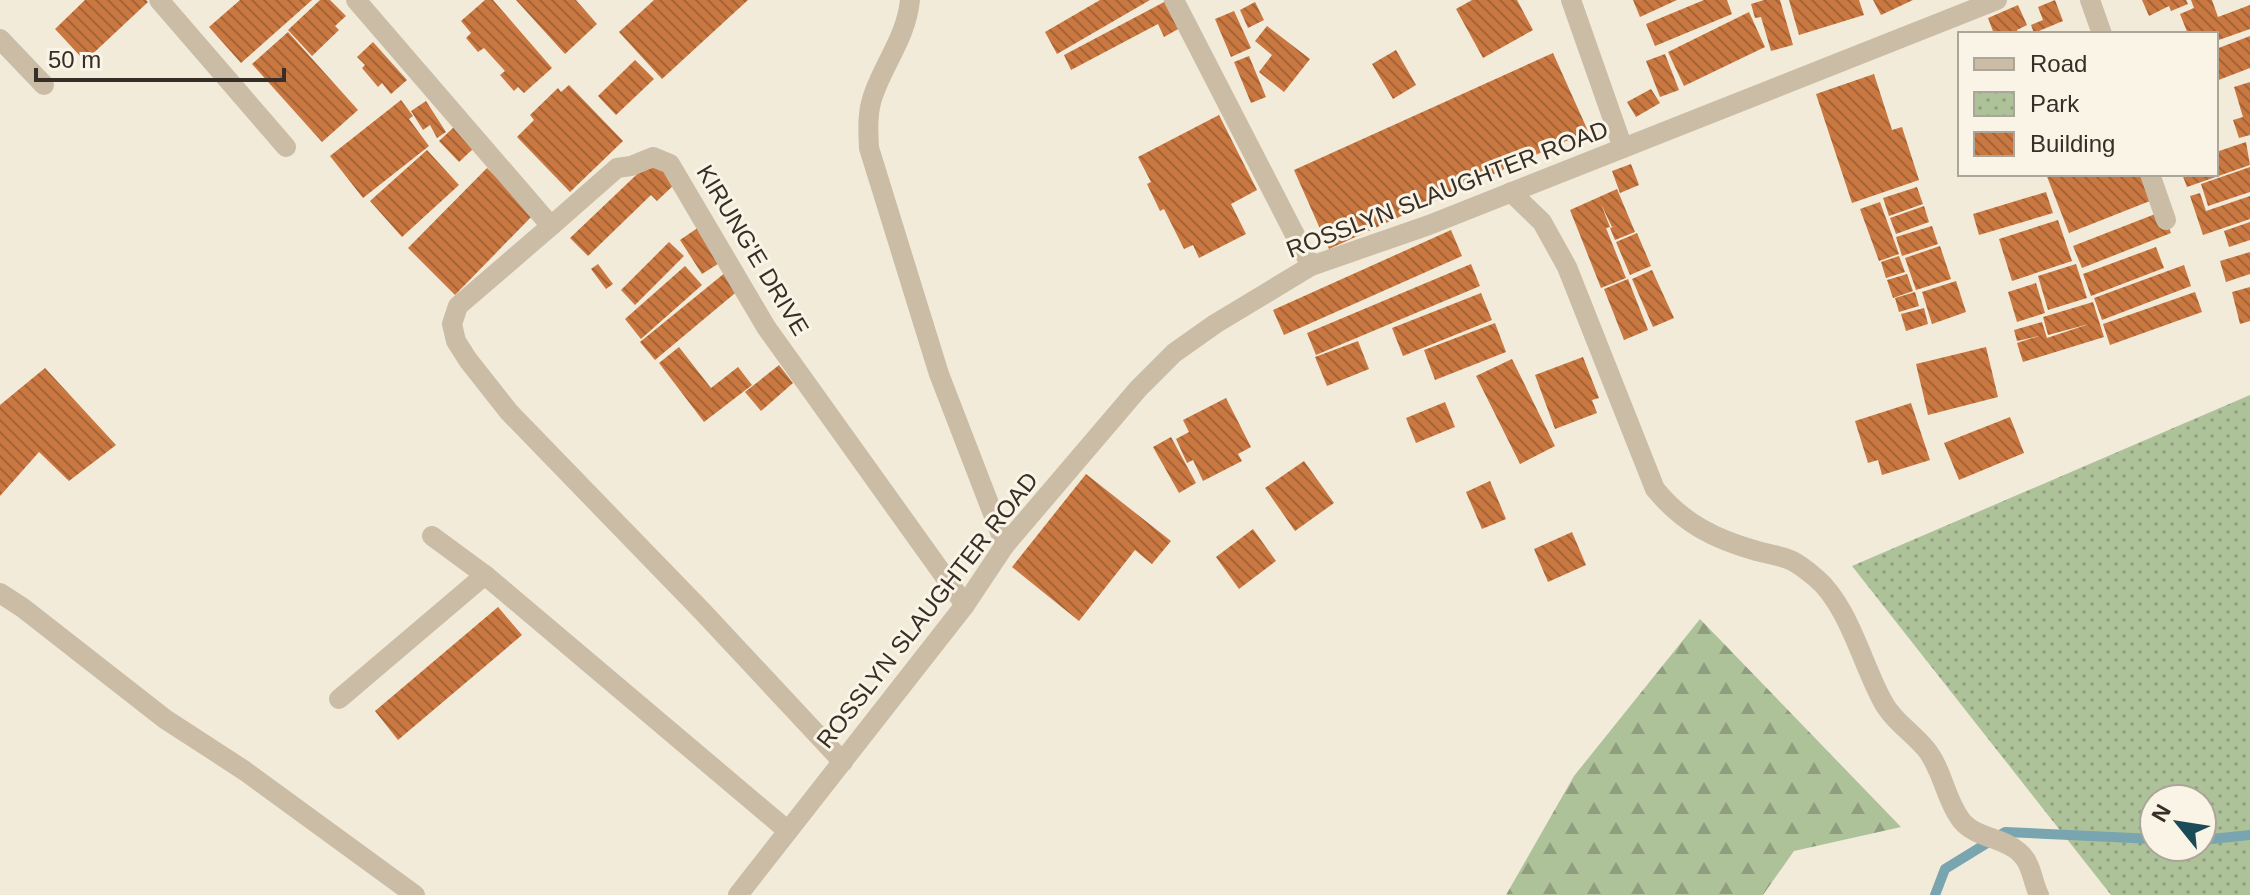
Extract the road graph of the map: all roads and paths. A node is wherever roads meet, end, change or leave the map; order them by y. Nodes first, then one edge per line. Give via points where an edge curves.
1 (159, 0) edge
2 (356, 0) edge
3 (910, 0) edge
4 (1174, 0) edge
5 (1571, 0) edge
6 (1997, 0) edge
7 (2090, 0) edge
8 (2101, 32) edge
9 (0, 39) edge
10 (44, 85) dead end
11 (286, 147) dead end
12 (1623, 148) junction
13 (2151, 176) edge
14 (1511, 192) junction
15 (2166, 220) dead end
16 (551, 226) junction
17 (1311, 266) junction
18 (432, 536) dead end
19 (1005, 545) junction
20 (485, 575) junction
21 (0, 593) edge
22 (965, 605) junction
23 (339, 699) dead end
24 (843, 762) junction
25 (788, 831) junction
26 (415, 895) edge
27 (738, 895) edge
28 (2039, 895) edge

1 - 11 street
2 - 16 street
3 - 19 street via 899,44 874,93 869,148 939,374
4 - 17 street
5 - 12 street
6 - 12 street, ROSSLYN SLAUGHTER ROAD
7 - 8 street
9 - 10 street
12 - 14 street, ROSSLYN SLAUGHTER ROAD
13 - 15 street
14 - 17 street, ROSSLYN SLAUGHTER ROAD
14 - 28 street via 1542,222 1567,267 1655,489 1674,512 1713,536 1790,557 1819,581 1840,610 1883,702 1927,750 1962,822 2020,852
16 - 22 street, KIRUNG'E DRIVE via 617,168 653,157 670,164 766,327
16 - 24 street, KIRUNG'E DRIVE via 458,306 452,324 456,341 509,412
17 - 19 street, ROSSLYN SLAUGHTER ROAD via 1174,353
18 - 20 street
19 - 22 street, ROSSLYN SLAUGHTER ROAD
20 - 23 street
20 - 25 street
21 - 26 street via 165,719
22 - 24 street, ROSSLYN SLAUGHTER ROAD
24 - 25 street, ROSSLYN SLAUGHTER ROAD
25 - 27 street, ROSSLYN SLAUGHTER ROAD

